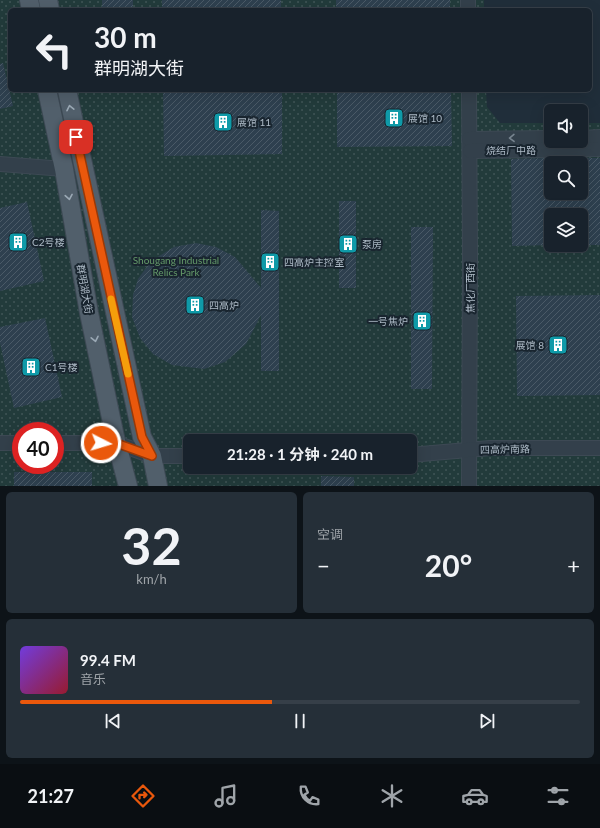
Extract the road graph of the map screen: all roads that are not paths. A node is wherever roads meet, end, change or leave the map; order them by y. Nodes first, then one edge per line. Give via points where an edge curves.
1 (47, 92) edge
2 (66, 92) edge
3 (469, 92) edge
4 (600, 137) edge
5 (588, 138) edge
6 (544, 139) edge
7 (469, 145) junction
8 (600, 149) edge
9 (0, 164) edge
10 (64, 169) junction
11 (0, 443) edge
12 (12, 443) edge
13 (64, 443) edge
14 (116, 443) junction
15 (600, 448) edge
16 (469, 450) junction
17 (417, 454) edge
18 (152, 456) junction
19 (183, 456) edge
20 (128, 486) edge
21 (158, 486) edge
22 (469, 486) edge

1 - 10 main road, 群明湖大街
18 -> 2 main road via 142,437
3 - 7 street, 焦化厂西街
4 - 5 street
6 -> 7 street, 烧结厂中路
7 - 8 street, 烧结厂中路
7 - 16 street, 焦化厂西街
9 - 10 street
10 -> 14 main road, 群明湖大街 via 89,313
11 - 12 street
13 - 14 street
14 - 18 street
14 - 20 main road, 群明湖大街
15 - 16 street, 四高炉南路
16 - 17 street, 四高炉南路
16 - 22 street, 焦化厂西街
18 - 19 street
18 - 21 main road

